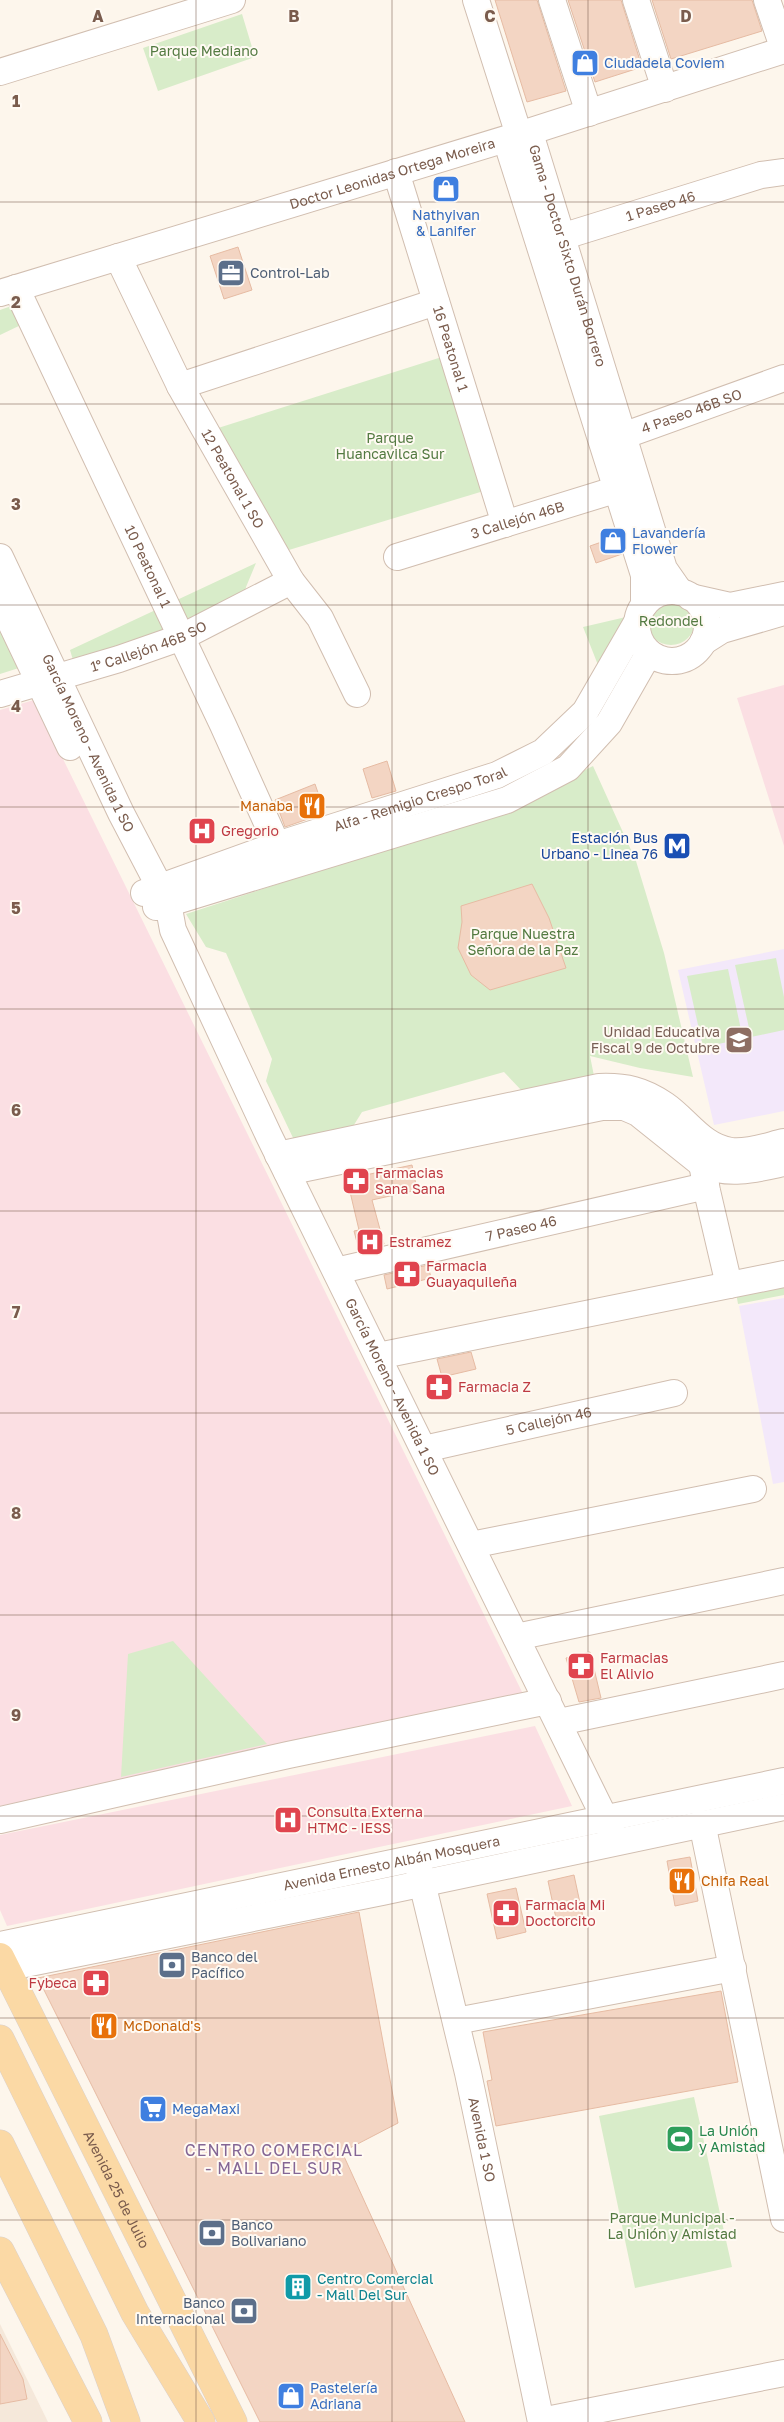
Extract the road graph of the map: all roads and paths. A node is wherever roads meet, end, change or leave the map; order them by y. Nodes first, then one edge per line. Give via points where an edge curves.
1 (232, 0) edge
2 (476, 0) edge
3 (552, 0) edge
4 (636, 0) edge
5 (767, 0) edge
6 (784, 50) edge
7 (0, 72) edge
8 (665, 89) junction
9 (589, 113) junction
10 (519, 135) junction
11 (396, 172) junction
12 (784, 172) edge
13 (562, 236) junction
14 (537, 244) junction
15 (118, 257) junction
16 (4, 290) edge
17 (436, 302) junction
18 (784, 378) edge
19 (180, 386) junction
20 (612, 440) junction
21 (626, 486) junction
22 (505, 524) junction
23 (0, 557) edge
24 (397, 557) dead end
25 (291, 581) junction
26 (685, 594) junction
27 (0, 600) edge
28 (776, 606) edge
29 (641, 614) junction
30 (182, 638) junction
31 (703, 642) junction
32 (649, 653) junction
33 (47, 680) junction
34 (0, 694) edge
35 (357, 694) dead end
36 (277, 845) junction
37 (156, 898) junction
38 (784, 1142) edge
39 (784, 1163) edge
40 (282, 1164) junction
41 (704, 1175) junction
42 (336, 1271) junction
43 (784, 1274) edge
44 (729, 1285) junction
45 (378, 1356) junction
46 (674, 1393) dead end
47 (424, 1449) junction
48 (753, 1490) dead end
49 (471, 1546) junction
50 (784, 1581) edge
51 (516, 1636) junction
52 (784, 1675) edge
53 (554, 1711) junction
54 (784, 1781) edge
55 (784, 1807) edge
56 (0, 1820) edge
57 (702, 1822) junction
58 (611, 1829) junction
59 (419, 1870) junction
60 (1, 1960) edge
61 (733, 1968) junction
62 (0, 1999) edge
63 (30, 2018) junction
64 (456, 2021) junction
65 (0, 2039) edge
66 (0, 2144) edge
67 (784, 2219) edge
68 (0, 2251) edge
69 (784, 2373) edge
70 (88, 2422) edge
71 (126, 2422) edge
72 (201, 2422) edge
73 (233, 2422) edge
74 (541, 2422) edge

1 - 7 street
2 - 10 street
3 - 9 street
4 - 8 street
5 - 6 street
6 - 8 street, Doctor Leonidas Ortega Moreira
8 - 9 street, Doctor Leonidas Ortega Moreira
9 - 10 street, Doctor Leonidas Ortega Moreira
10 - 11 street, Doctor Leonidas Ortega Moreira
10 - 13 street, Gama - Doctor Sixto Durán Borrero via 533,143
10 - 14 street, Gama - Doctor Sixto Durán Borrero via 510,152
11 - 15 street, Doctor Leonidas Ortega Moreira
11 - 17 street, 16 Peatonal 1
12 - 13 street, 1 Paseo 46 via 761,175
13 - 14 street, 1 Paseo 46
13 - 20 street, Gama - Doctor Sixto Durán Borrero
14 - 20 street, Gama - Doctor Sixto Durán Borrero
15 - 16 street, Doctor Leonidas Ortega Moreira
15 - 19 street, 12 Peatonal 1 SO
16 - 30 street, 10 Peatonal 1
17 - 19 street
17 - 22 street, 16 Peatonal 1
18 - 20 street, 4 Paseo 46B SO
19 - 25 street, 12 Peatonal 1 SO
20 - 21 street, Gama - Doctor Sixto Durán Borrero
21 - 22 street, 3 Callejón 46B
21 - 26 street, Gama - Doctor Sixto Durán Borrero via 664,569
21 - 29 street, Gama - Doctor Sixto Durán Borrero via 644,575
22 - 24 street, 3 Callejón 46B
23 - 33 street, García Moreno - Avenida 1 SO
25 - 30 street, 1° Callejón 46B SO
25 - 35 street, 12 Peatonal 1 SO via 320,618
26 - 28 street via 730,606
26 - 29 street via 659,594
26 - 31 street via 698,603 706,622
27 - 33 street, García Moreno - Avenida 1 SO
28 - 31 street
29 - 32 street via 638,634
29 - 36 street, Alfa - Remigio Crespo Toral via 585,712 543,752 497,775
30 - 33 street, 1° Callejón 46B SO
30 - 36 street, 10 Peatonal 1
31 - 32 street via 681,660 669,661
32 - 37 street, Alfa - Remigio Crespo Toral via 609,723 568,768 507,800
33 - 34 street, 1° Callejón 46B SO
33 - 37 street, García Moreno - Avenida 1 SO
36 - 37 street, Alfa - Remigio Crespo Toral
37 - 40 street, García Moreno - Avenida 1 SO
38 - 40 street via 745,1151 723,1149 704,1140 666,1106 646,1094 624,1086 599,1086
39 - 41 street
40 - 41 street via 602,1107 624,1107 638,1113
40 - 42 street, García Moreno - Avenida 1 SO
41 - 42 street, 7 Paseo 46
41 - 44 street
42 - 45 street, García Moreno - Avenida 1 SO
43 - 44 street
44 - 45 street
45 - 47 street, García Moreno - Avenida 1 SO
46 - 47 street, 5 Callejón 46
47 - 49 street, García Moreno - Avenida 1 SO
48 - 49 street
49 - 51 street, García Moreno - Avenida 1 SO
50 - 51 street
51 - 53 street, García Moreno - Avenida 1 SO
52 - 53 street
53 - 56 street via 288,1755
53 - 58 street, García Moreno - Avenida 1 SO
54 - 58 street, Avenida Ernesto Albán Mosquera
55 - 57 street, Avenida Ernesto Albán Mosquera
57 - 58 street, Avenida Ernesto Albán Mosquera
57 - 61 street
58 - 59 street, Avenida Ernesto Albán Mosquera
59 - 60 street, Avenida Ernesto Albán Mosquera
59 - 64 street, Avenida 1 SO
60 - 63 main road, Avenida 25 de Julio
61 - 64 street
61 - 67 street
62 - 63 main road
63 - 73 main road, Avenida 25 de Julio
64 - 74 street, Avenida 1 SO
65 - 72 main road via 133,2309
66 - 71 main road via 93,2332
68 - 70 main road
69 - 74 street

